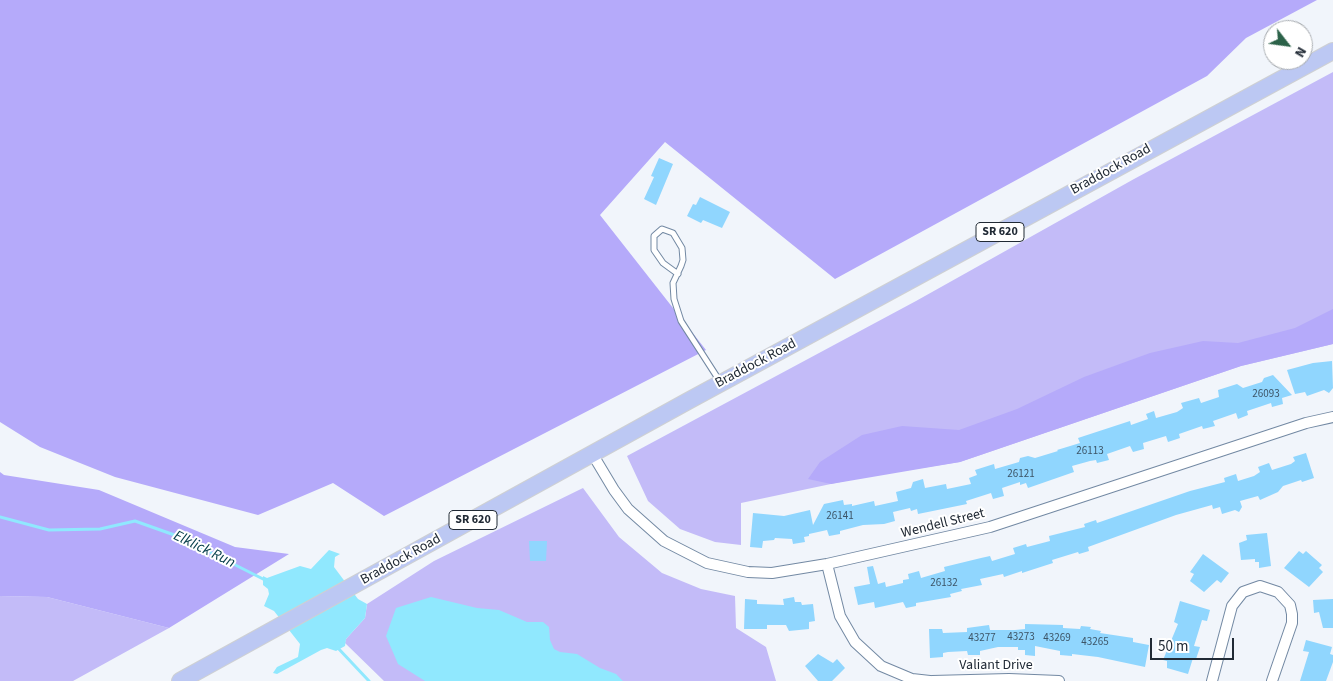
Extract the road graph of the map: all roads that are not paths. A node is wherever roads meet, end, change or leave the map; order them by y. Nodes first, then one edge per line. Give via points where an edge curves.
1 (1333, 51) edge
2 (678, 274) junction
3 (721, 383) junction
4 (1333, 417) edge
5 (593, 455) junction
6 (828, 564) junction
7 (180, 681) edge
8 (931, 681) edge
9 (1059, 681) edge
10 (1212, 681) edge
11 (1272, 681) edge

1 - 3 main road, Braddock Road / SR 620
2 - 2 lane via 683,260 682,248 673,233 662,229 654,236 654,250 663,263
2 - 3 lane via 673,283 674,299 681,321
3 - 5 main road, Braddock Road / SR 620
4 - 6 street, Wendell Street via 990,527
5 - 6 street, Wendell Street via 628,509 657,536 685,554 707,563 748,572 794,571
5 - 7 main road, Braddock Road / SR 620
6 - 8 street, Valiant Drive via 840,616 855,642 881,666 912,679
8 - 9 street, Valiant Drive
10 - 11 street via 1232,606 1243,592 1260,586 1285,597 1292,614 1292,623

